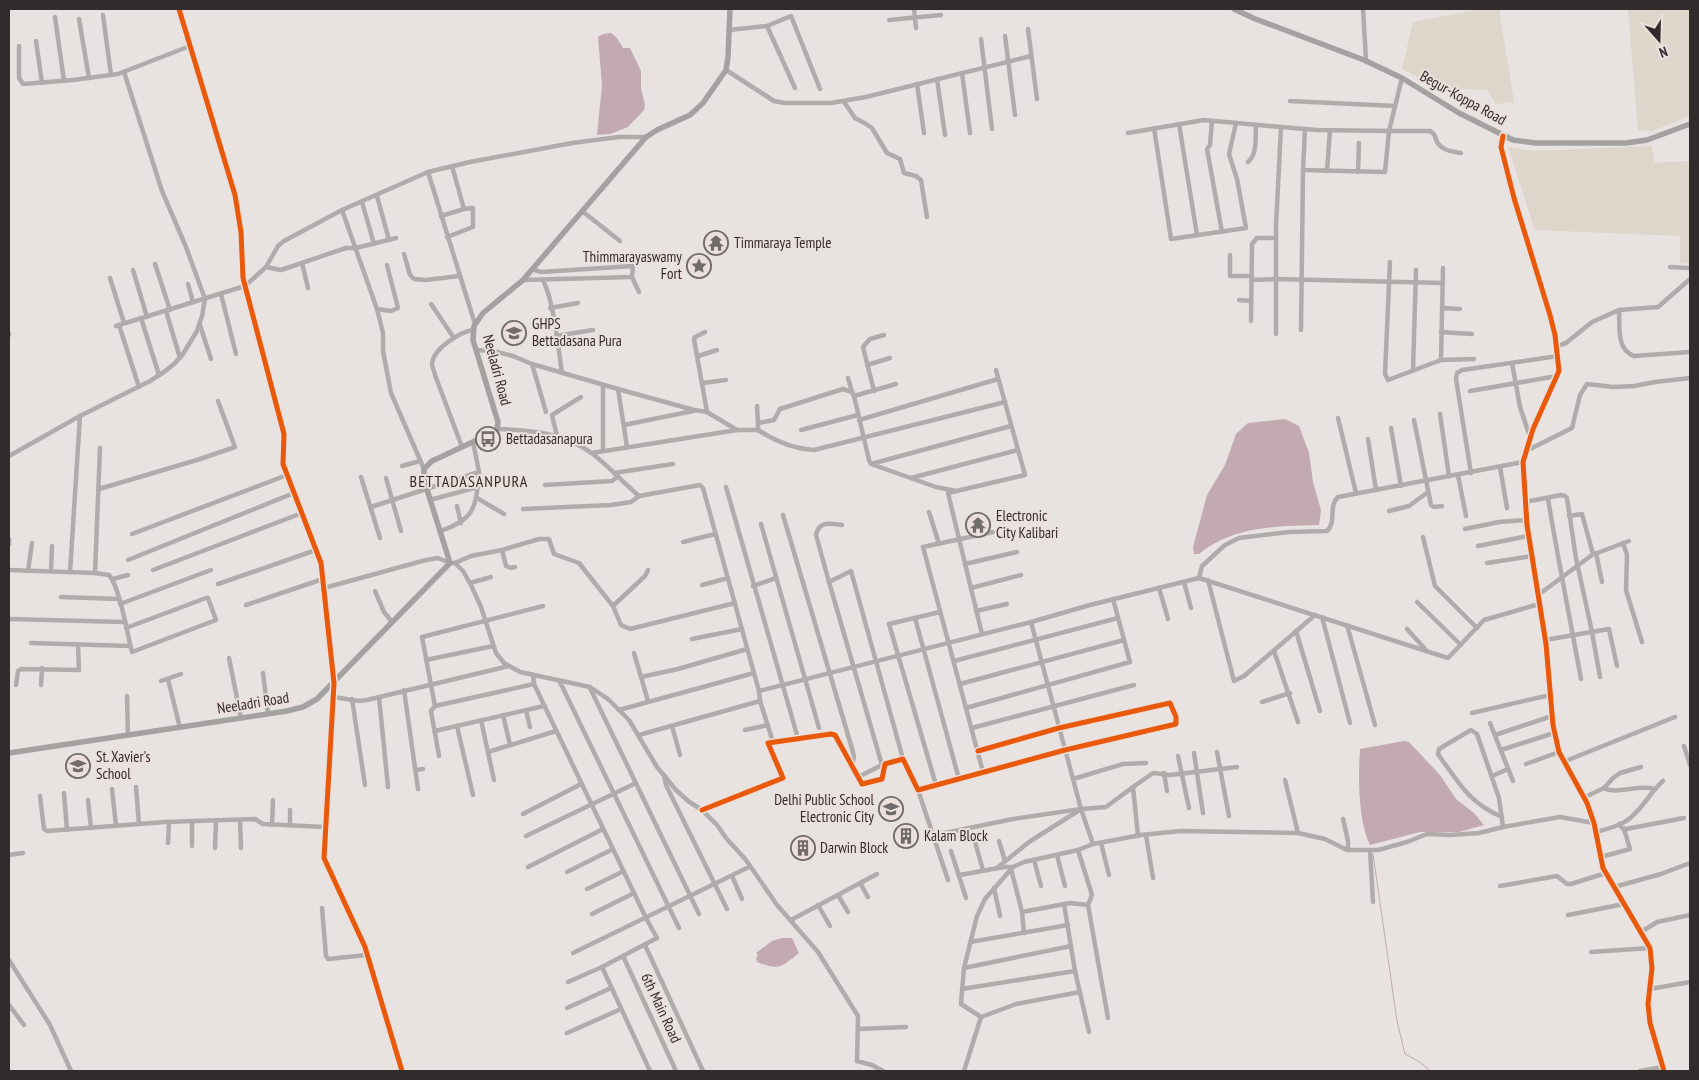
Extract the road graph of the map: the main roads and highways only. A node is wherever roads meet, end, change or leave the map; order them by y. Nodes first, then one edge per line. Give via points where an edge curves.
1 (730, 9) edge
2 (1234, 9) edge
3 (1690, 124) edge
4 (1503, 136) junction
5 (334, 683) junction
6 (9, 754) edge
7 (1663, 1069) edge
8 (402, 1071) edge

1 - 5 main road, Neeladri Road via 726,70 703,103 690,115 646,137 523,280 483,313 474,327 473,340 498,422 497,429 432,460 424,469 424,480 452,563
2 - 4 main road, Begur-Koppa Road via 1366,60
3 - 4 main road, Begur-Koppa Road via 1647,140 1626,143 1536,144
4 - 7 main road via 1501,147 1544,292 1558,356 1559,371 1530,437 1523,462 1526,520 1545,640 1554,734 1563,762 1585,798 1603,868 1650,948 1650,1023
5 - 6 main road, Neeladri Road via 303,707
5 - 8 main road via 323,853 367,955

